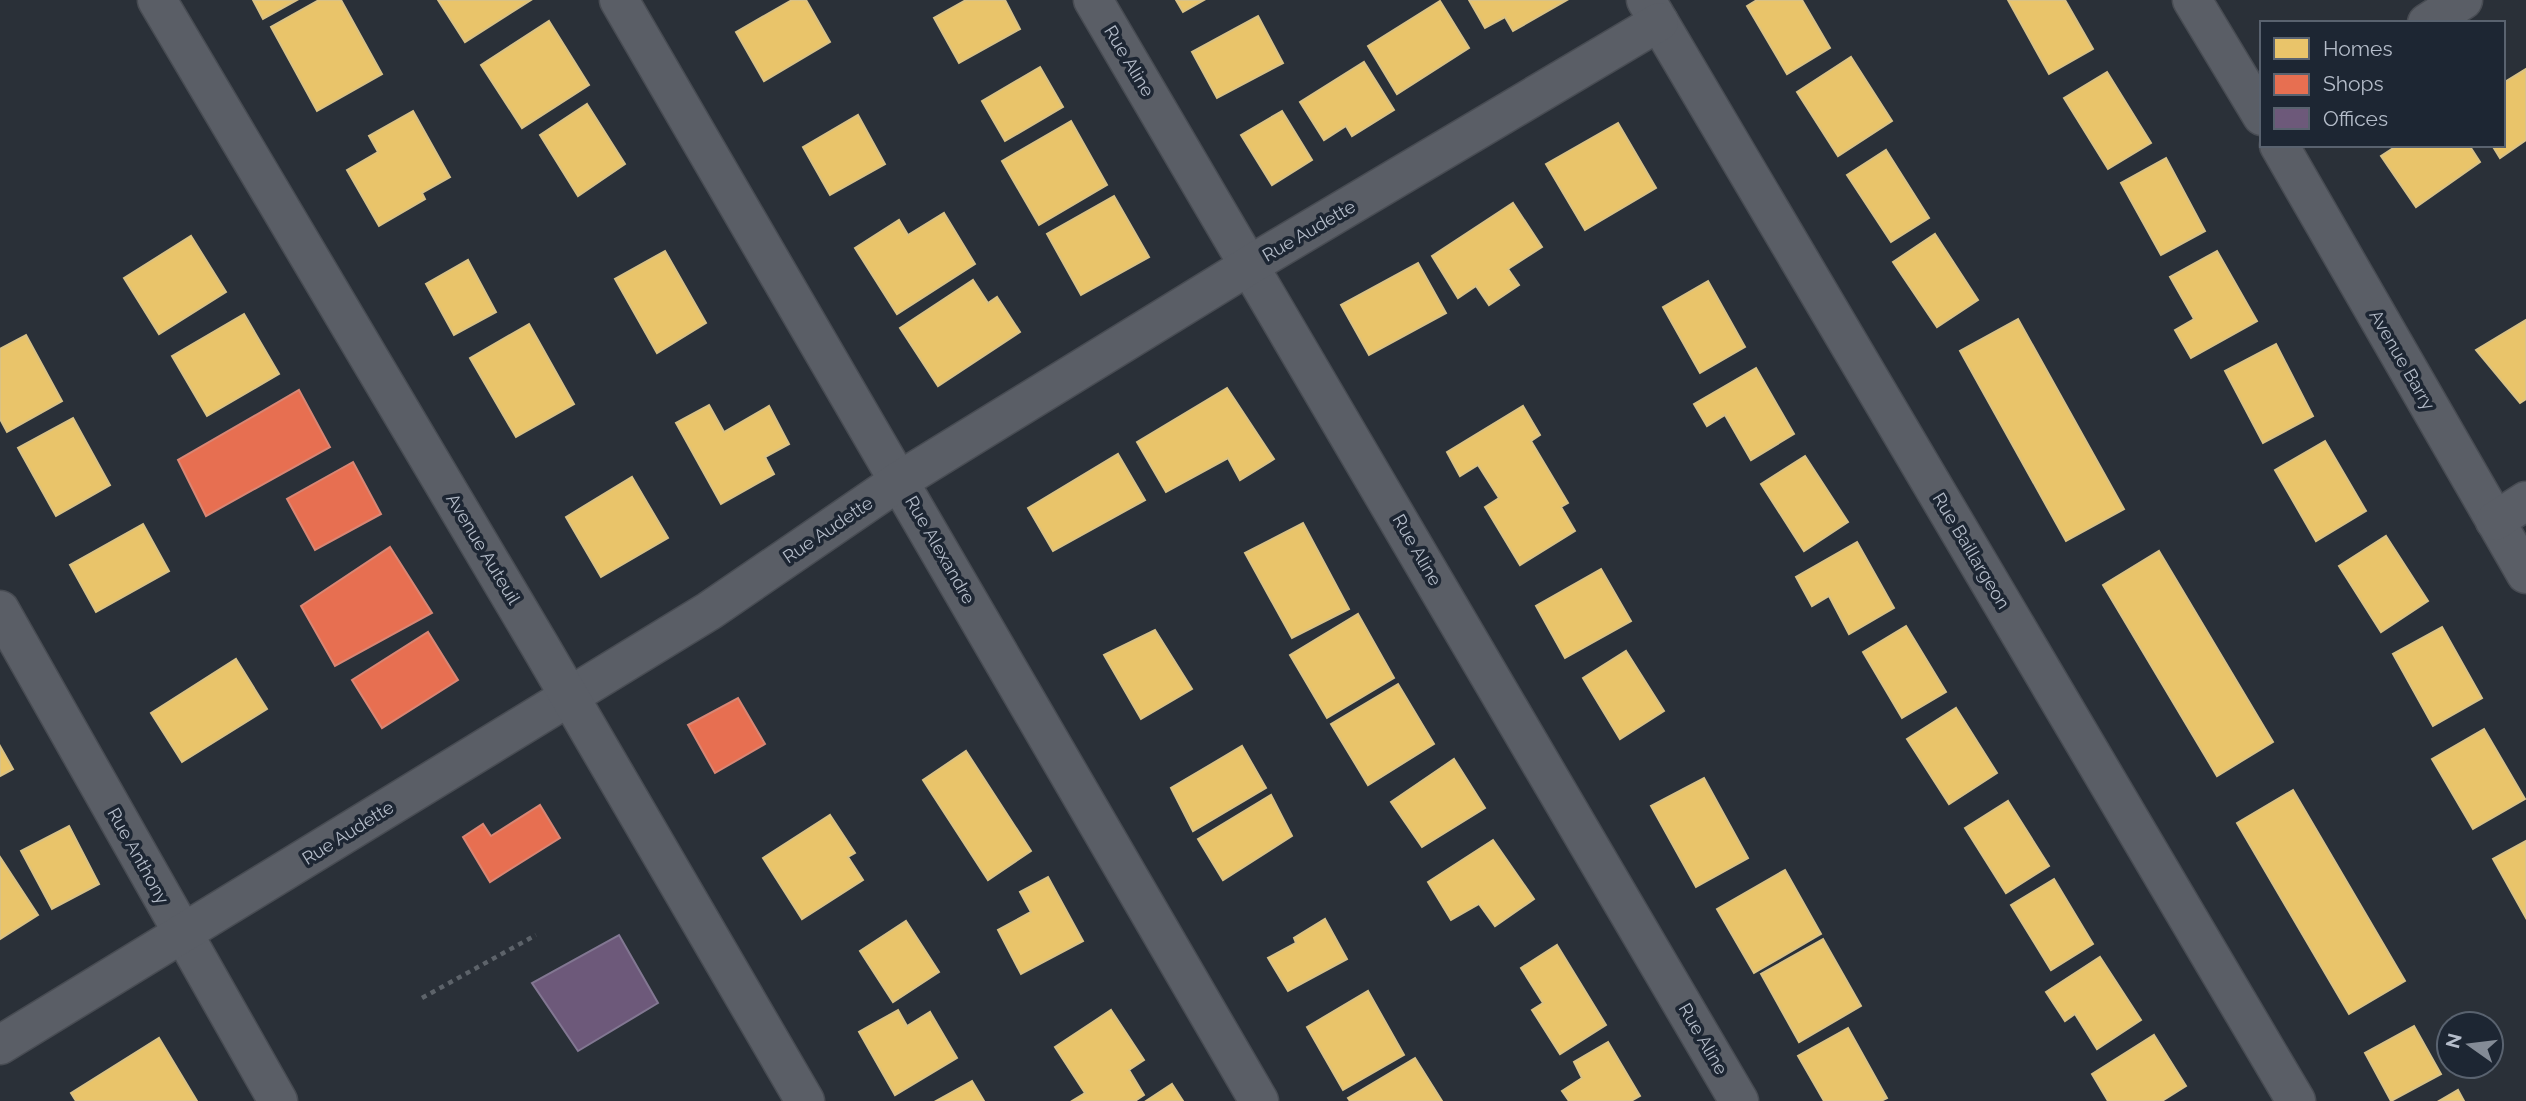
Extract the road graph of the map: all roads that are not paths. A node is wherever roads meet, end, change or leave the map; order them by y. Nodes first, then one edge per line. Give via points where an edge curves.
1 (157, 0) edge
2 (619, 0) edge
3 (1093, 0) edge
4 (2192, 0) edge
5 (2463, 0) edge
6 (1653, 11) edge
7 (2430, 21) edge
8 (2260, 113) edge
9 (2280, 147) edge
10 (1250, 265) junction
11 (899, 481) junction
12 (2510, 511) edge
13 (2526, 574) edge
14 (0, 610) edge
15 (570, 696) junction
16 (183, 935) junction
17 (0, 1045) edge
18 (278, 1101) edge
19 (805, 1101) edge
20 (1259, 1101) edge
21 (1739, 1101) edge
22 (2296, 1101) edge

1 - 15 street, Avenue Auteuil
2 - 11 street, Rue Alexandre
3 - 10 street, Rue Aline
4 - 8 street
5 - 7 street
6 - 10 street, Rue Audette via 1610,54
6 - 22 street, Rue Baillargeon
9 - 12 street, Avenue Barry
10 - 11 street, Rue Audette
10 - 21 street, Rue Aline
11 - 15 street, Rue Audette via 709,611
11 - 20 street, Rue Alexandre
12 - 13 street, Avenue Barry
14 - 16 street, Rue Anthony
15 - 16 street, Rue Audette
15 - 19 street, Avenue Auteuil
16 - 17 street, Rue Audette
16 - 18 street, Rue Anthony

